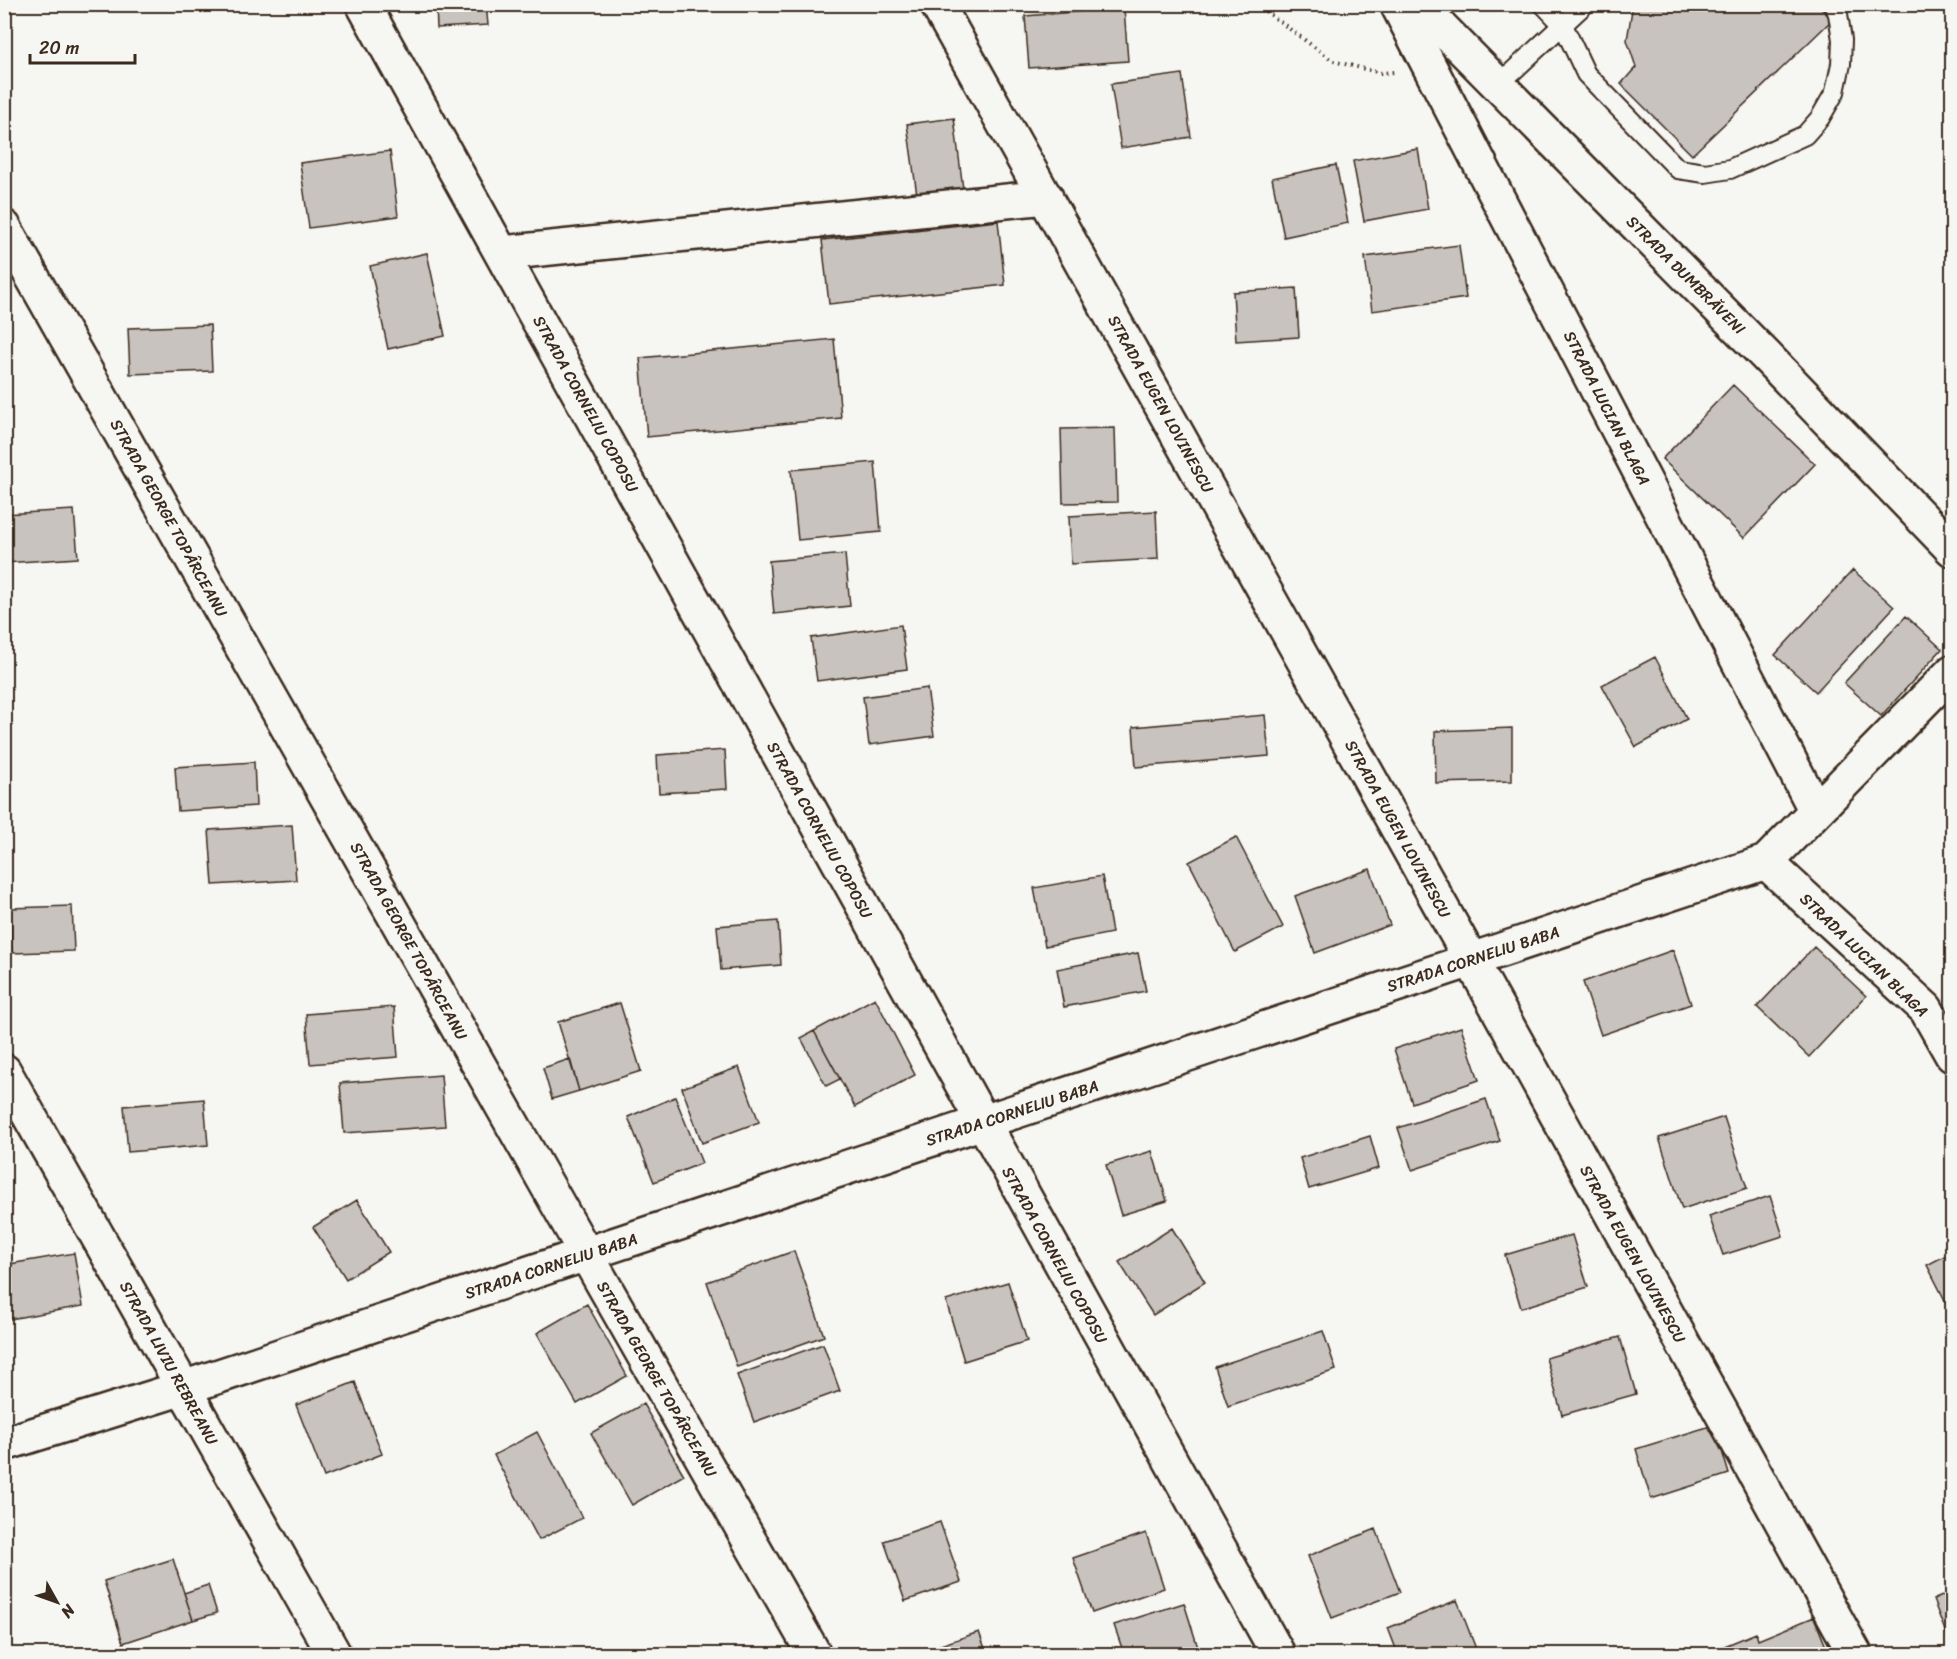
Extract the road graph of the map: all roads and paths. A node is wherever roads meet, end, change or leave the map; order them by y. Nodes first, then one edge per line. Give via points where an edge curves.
1 (363, 4) edge
2 (937, 4) edge
3 (1256, 4) edge
4 (1397, 4) edge
5 (1418, 4) edge
6 (1543, 4) edge
7 (1585, 4) edge
8 (1833, 4) edge
9 (1563, 25) junction
10 (1432, 72) junction
11 (1498, 85) junction
12 (1046, 197) junction
13 (4, 227) edge
14 (502, 253) junction
15 (1953, 549) edge
16 (1953, 672) edge
17 (1816, 811) junction
18 (1766, 862) junction
19 (1471, 960) junction
20 (1953, 1055) edge
21 (4, 1071) edge
22 (981, 1123) junction
23 (586, 1254) junction
24 (183, 1388) junction
25 (4, 1444) edge
26 (334, 1654) edge
27 (814, 1654) edge
28 (1278, 1654) edge
29 (1855, 1654) edge

1 - 14 street, STRADA CORNELIU COPOSU
2 - 12 street, STRADA EUGEN LOVINESCU
3 - 10 path via 1334,61 1381,73
4 - 10 street, STRADA LUCIAN BLAGA
5 - 11 street, STRADA DUMBRĂVENI
6 - 9 lane
7 - 9 lane
8 - 9 lane via 1842,40 1840,64 1835,92 1820,118 1805,135 1730,170 1705,173 1678,169 1586,74
9 - 11 lane
10 - 17 street, STRADA LUCIAN BLAGA
11 - 15 street, STRADA DUMBRĂVENI
12 - 14 street
12 - 19 street, STRADA EUGEN LOVINESCU
13 - 23 street, STRADA GEORGE TOPÂRCEANU
14 - 22 street, STRADA CORNELIU COPOSU
16 - 17 street, STRADA CORNELIU BABA
17 - 18 street, STRADA CORNELIU BABA
18 - 19 street, STRADA CORNELIU BABA
18 - 20 street, STRADA LUCIAN BLAGA via 1926,1009
19 - 22 street, STRADA CORNELIU BABA
19 - 29 street, STRADA EUGEN LOVINESCU
21 - 24 street, STRADA LIVIU REBREANU
22 - 23 street, STRADA CORNELIU BABA
22 - 28 street, STRADA CORNELIU COPOSU
23 - 24 street, STRADA CORNELIU BABA
23 - 27 street, STRADA GEORGE TOPÂRCEANU
24 - 25 street, STRADA CORNELIU BABA
24 - 26 street, STRADA LIVIU REBREANU

